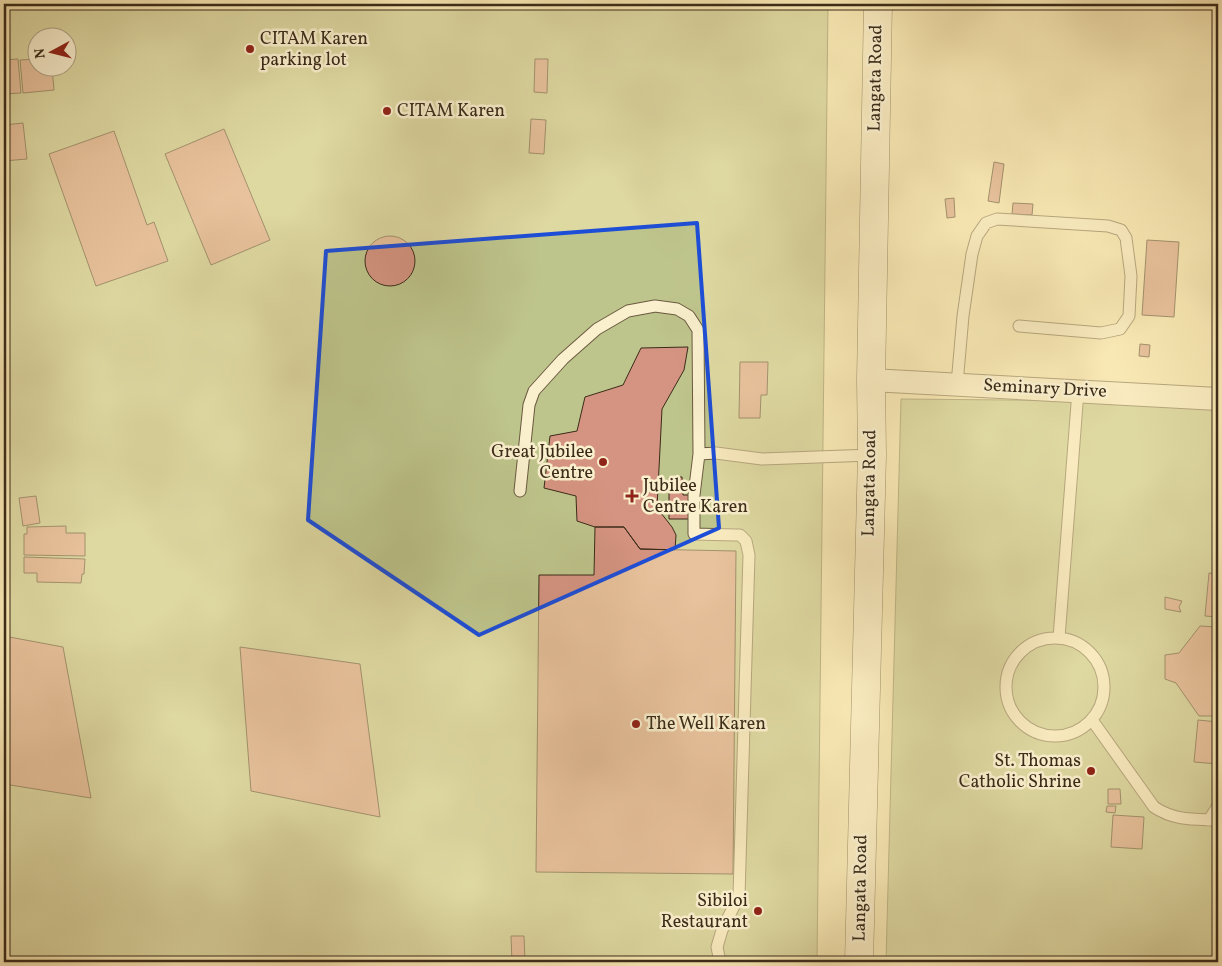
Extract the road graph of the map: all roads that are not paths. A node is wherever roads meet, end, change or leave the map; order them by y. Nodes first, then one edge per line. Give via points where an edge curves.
1 (878, 4) edge
2 (1019, 326) dead end
3 (871, 380) junction
4 (958, 384) junction
5 (1078, 391) junction
6 (1218, 399) edge
7 (699, 454) junction
8 (872, 455) junction
9 (520, 491) dead end
10 (1059, 638) junction
11 (1092, 720) junction
12 (1218, 806) edge
13 (1214, 820) edge
14 (720, 962) edge
15 (859, 962) edge

1 - 3 main road, Langata Road
2 - 4 lane via 1101,333 1120,329 1129,316 1131,276 1126,238 1120,230 1108,226 997,219 986,223 977,236 972,254
3 - 4 street, Seminary Drive
3 - 8 main road, Langata Road
4 - 5 street, Seminary Drive
5 - 6 street, Seminary Drive
5 - 10 lane
7 - 8 lane via 762,459
7 - 9 lane via 698,330 690,316 677,309 655,306 628,311 597,329 563,359 534,392 529,405
7 - 14 lane via 694,534 740,535 746,541 749,555 739,896 722,930 718,948
8 - 15 main road, Langata Road
10 - 11 lane via 1076,643 1091,654 1100,669 1104,687 1101,705
10 - 11 lane via 1041,640 1025,648 1013,662 1006,679 1006,697 1013,714 1026,727 1042,735 1060,737 1077,732
11 - 13 lane via 1154,807 1187,820
12 - 13 lane

